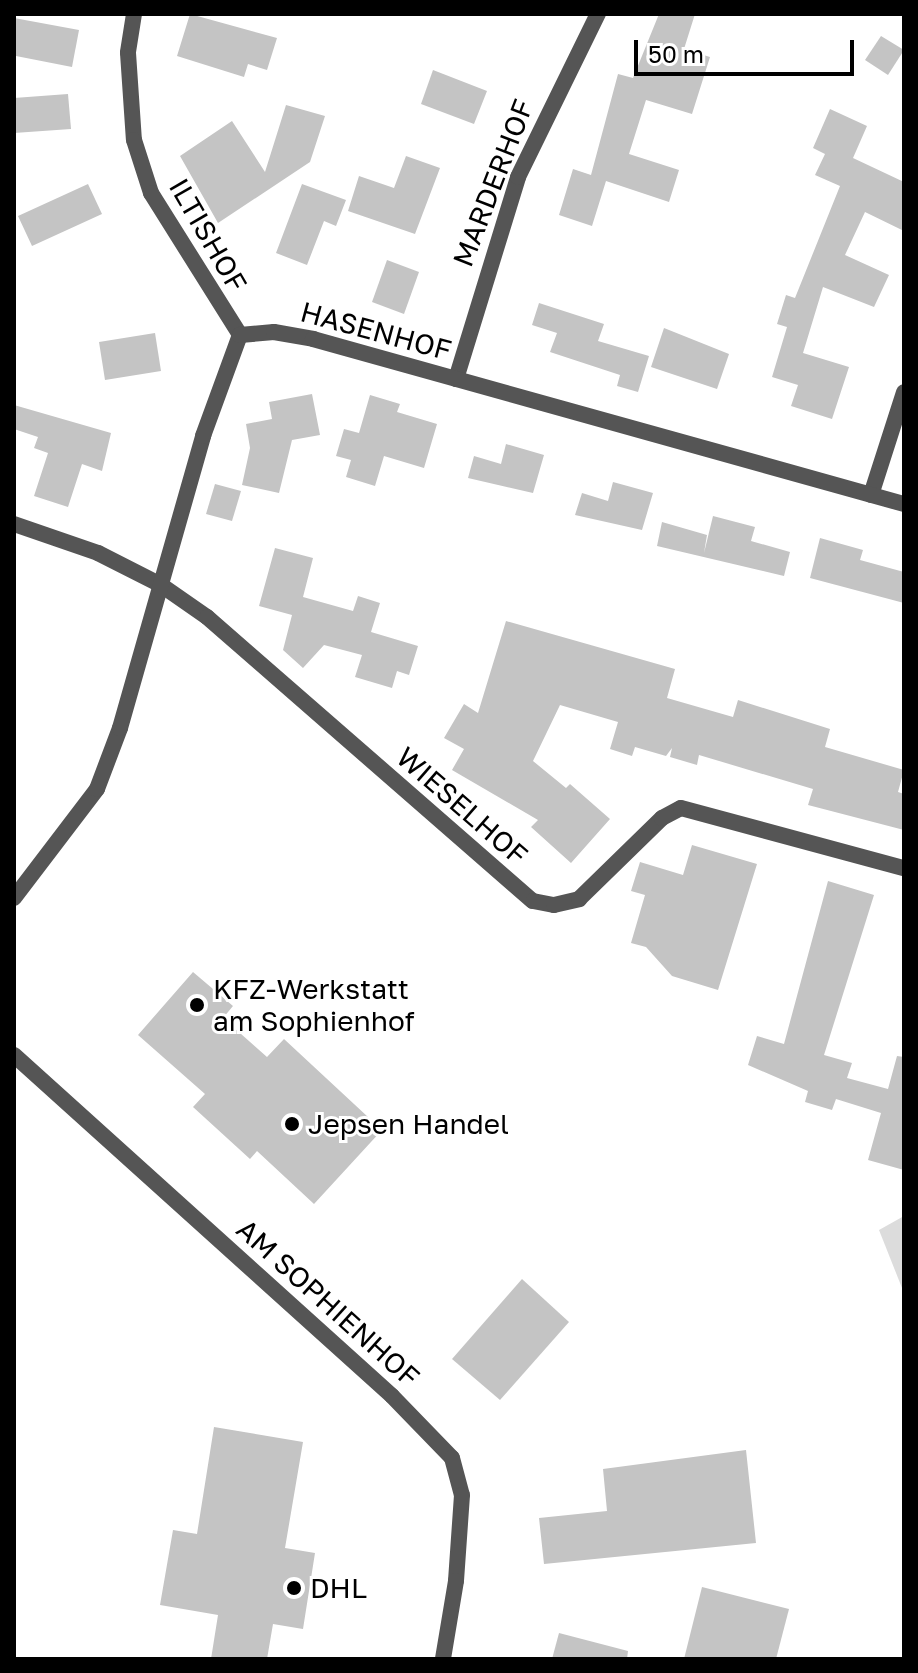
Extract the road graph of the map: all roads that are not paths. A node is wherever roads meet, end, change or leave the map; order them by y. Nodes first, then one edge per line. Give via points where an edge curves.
1 (134, 14) edge
2 (598, 14) edge
3 (240, 335) junction
4 (456, 379) junction
5 (904, 392) edge
6 (871, 495) junction
7 (904, 504) edge
8 (14, 524) edge
9 (161, 585) junction
10 (904, 868) edge
11 (14, 898) edge
12 (14, 1055) edge
13 (443, 1659) edge

1 - 3 street, ILTISHOF via 128,53 134,140 151,193
2 - 4 street, MARDERHOF via 518,177
3 - 4 street, HASENHOF via 274,332 313,339
3 - 9 street via 207,424
4 - 6 street, HASENHOF
5 - 6 street
6 - 7 street, HASENHOF
8 - 9 street, WIESELHOF via 98,553
9 - 10 street, WIESELHOF via 207,617 533,901 554,905 579,899 662,818 681,808
9 - 11 street via 97,789
12 - 13 street, AM SOPHIENHOF via 402,1405 452,1458 462,1495

